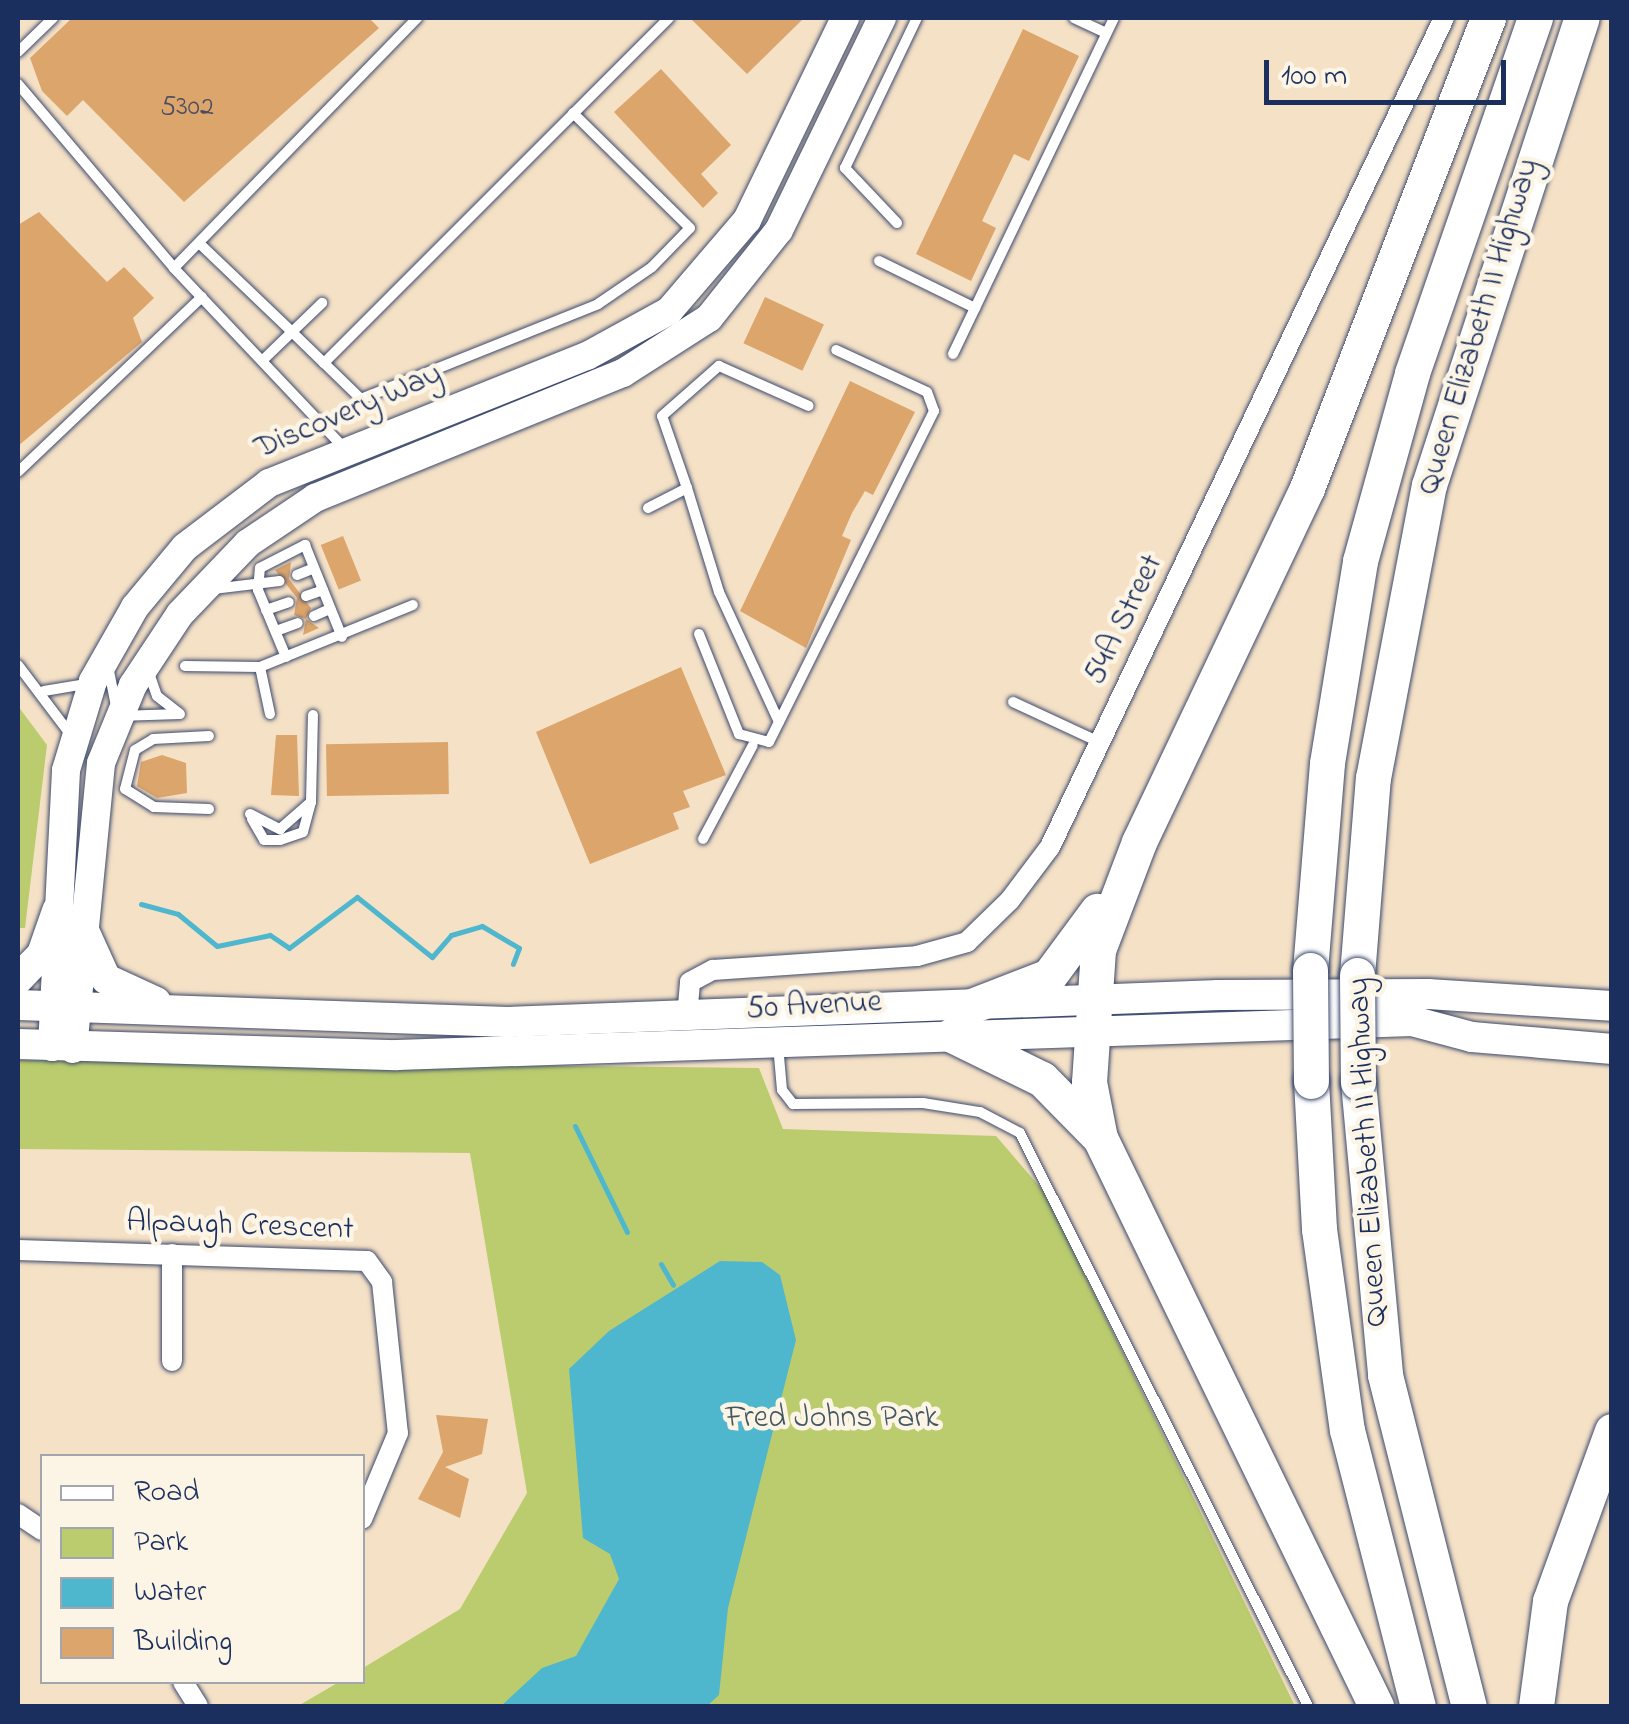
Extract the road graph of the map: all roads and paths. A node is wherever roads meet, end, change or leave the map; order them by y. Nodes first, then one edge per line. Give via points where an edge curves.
1 (53, 18) edge
2 (417, 18) edge
3 (669, 18) edge
4 (845, 18) edge
5 (882, 18) edge
6 (916, 18) edge
7 (1074, 18) edge
8 (1114, 18) edge
9 (1444, 18) edge
10 (1488, 18) edge
11 (1535, 18) edge
12 (1582, 18) edge
13 (1106, 33) junction
14 (18, 52) edge
15 (18, 84) edge
16 (573, 113) junction
17 (897, 222) dead end
18 (199, 242) junction
19 (878, 261) dead end
20 (174, 268) junction
21 (202, 296) junction
22 (322, 302) dead end
23 (975, 308) junction
24 (292, 332) junction
25 (836, 350) dead end
26 (953, 354) dead end
27 (264, 359) junction
28 (324, 363) junction
29 (809, 406) dead end
30 (343, 447) junction
31 (18, 472) edge
32 (359, 477) junction
33 (687, 488) junction
34 (648, 508) dead end
35 (314, 568) junction
36 (297, 575) dead end
37 (280, 581) dead end
38 (201, 588) junction
39 (258, 590) junction
40 (323, 590) junction
41 (306, 596) dead end
42 (289, 602) dead end
43 (412, 606) dead end
44 (330, 609) junction
45 (266, 610) junction
46 (314, 616) dead end
47 (298, 623) dead end
48 (276, 630) junction
49 (699, 634) dead end
50 (342, 637) junction
51 (106, 655) junction
52 (286, 657) junction
53 (146, 660) junction
54 (18, 665) edge
55 (185, 666) dead end
56 (260, 666) junction
57 (92, 682) junction
58 (44, 691) junction
59 (1013, 702) dead end
60 (270, 714) dead end
61 (312, 715) dead end
62 (118, 716) junction
63 (779, 722) junction
64 (209, 736) dead end
65 (72, 739) junction
66 (1100, 743) junction
67 (753, 745) junction
68 (209, 809) dead end
69 (250, 814) dead end
70 (704, 839) dead end
71 (1139, 842) junction
72 (69, 917) junction
73 (18, 979) edge
74 (18, 1005) edge
75 (1612, 1006) edge
76 (64, 1008) junction
77 (238, 1015) junction
78 (1092, 1016) junction
79 (687, 1017) junction
80 (1612, 1018) edge
81 (1412, 1021) junction
82 (956, 1022) junction
83 (18, 1044) edge
84 (778, 1045) junction
85 (62, 1048) junction
86 (1612, 1048) edge
87 (1100, 1138) junction
88 (18, 1250) edge
89 (172, 1254) junction
90 (172, 1361) dead end
91 (1612, 1431) edge
92 (365, 1512) edge
93 (18, 1514) edge
94 (40, 1529) edge
95 (184, 1684) edge
96 (198, 1706) edge
97 (1308, 1706) edge
98 (1376, 1706) edge
99 (1418, 1706) edge
100 (1469, 1706) edge
101 (1536, 1706) edge

1 - 14 lane
2 - 18 lane
3 - 16 lane
4 - 30 street, Discovery Way via 757,202 685,298 587,356
5 - 32 street, Discovery Way via 779,230 708,318 622,373
6 - 17 lane via 845,168
7 - 13 lane
8 - 13 lane
9 - 66 street, 54A Street
10 - 71 highway via 1306,488
11 - 99 highway, Queen Elizabeth II Highway, bridge via 1412,372 1360,562 1328,763 1310,970 1319,1230 1347,1430
12 - 100 highway, Queen Elizabeth II Highway, bridge via 1429,485 1373,778 1357,975 1358,1082 1385,1375
13 - 23 lane
15 - 20 lane
16 - 28 lane
16 - 28 lane via 690,228 598,304 361,399
18 - 20 lane
18 - 24 lane
19 - 23 lane
20 - 21 lane
21 - 27 lane
21 - 31 lane
22 - 24 lane
23 - 26 lane
24 - 27 lane
24 - 28 lane
25 - 63 lane via 926,392 934,412
27 - 30 lane
29 - 33 lane via 719,366 662,416
30 - 32 lane
30 - 51 street, Discovery Way via 269,483 206,528 144,595
32 - 38 street, Discovery Way via 276,521
33 - 34 lane
33 - 63 lane via 719,592
35 - 36 lane
35 - 39 lane via 304,545 281,554 260,568
35 - 40 lane
37 - 39 lane
38 - 39 lane
38 - 53 street, Discovery Way
39 - 45 lane
40 - 41 lane
40 - 44 lane
42 - 45 lane
43 - 50 lane
44 - 46 lane
44 - 50 lane
45 - 48 lane
47 - 48 lane
48 - 52 lane
49 - 67 lane via 739,734
50 - 52 lane
51 - 57 street, Discovery Way
51 - 62 lane
52 - 56 lane
53 - 62 street, Discovery Way
53 - 62 lane via 156,696 180,714
54 - 58 lane
55 - 56 lane
56 - 60 lane
57 - 58 lane
57 - 65 street, Discovery Way
58 - 65 lane
59 - 66 lane
61 - 69 lane via 311,802 280,829
62 - 72 street, Discovery Way via 93,793
63 - 67 lane via 768,742
64 - 68 lane via 153,739 135,750 125,789 154,807
65 - 72 street, Discovery Way
66 - 79 street, 54A Street via 1050,847 967,942 917,956 713,970 690,982
67 - 70 lane
71 - 78 highway via 1098,950
71 - 82 highway via 1065,962 1032,986
72 - 73 main road
72 - 76 street, Discovery Way
72 - 77 main road via 96,965 120,990
74 - 76 main road, 50 Avenue
75 - 78 main road via 1242,995
76 - 77 main road, 50 Avenue
76 - 85 street, Discovery Way
77 - 79 main road, 50 Avenue
78 - 81 main road, 50 Avenue
78 - 82 main road, 50 Avenue
78 - 87 highway
79 - 82 main road, 50 Avenue
80 - 81 main road
81 - 86 main road, 50 Avenue via 1472,1037
82 - 84 main road, 50 Avenue
82 - 87 highway via 1042,1079
83 - 85 main road, 50 Avenue
84 - 85 main road, 50 Avenue via 396,1056
84 - 97 lane via 782,1090 793,1104 923,1103 980,1112 1020,1133
87 - 98 highway
88 - 89 street, Alpaugh Crescent
89 - 90 street
89 - 92 street, Alpaugh Crescent via 355,1255 375,1267 398,1433
91 - 101 highway via 1550,1601
93 - 94 street
95 - 96 street

